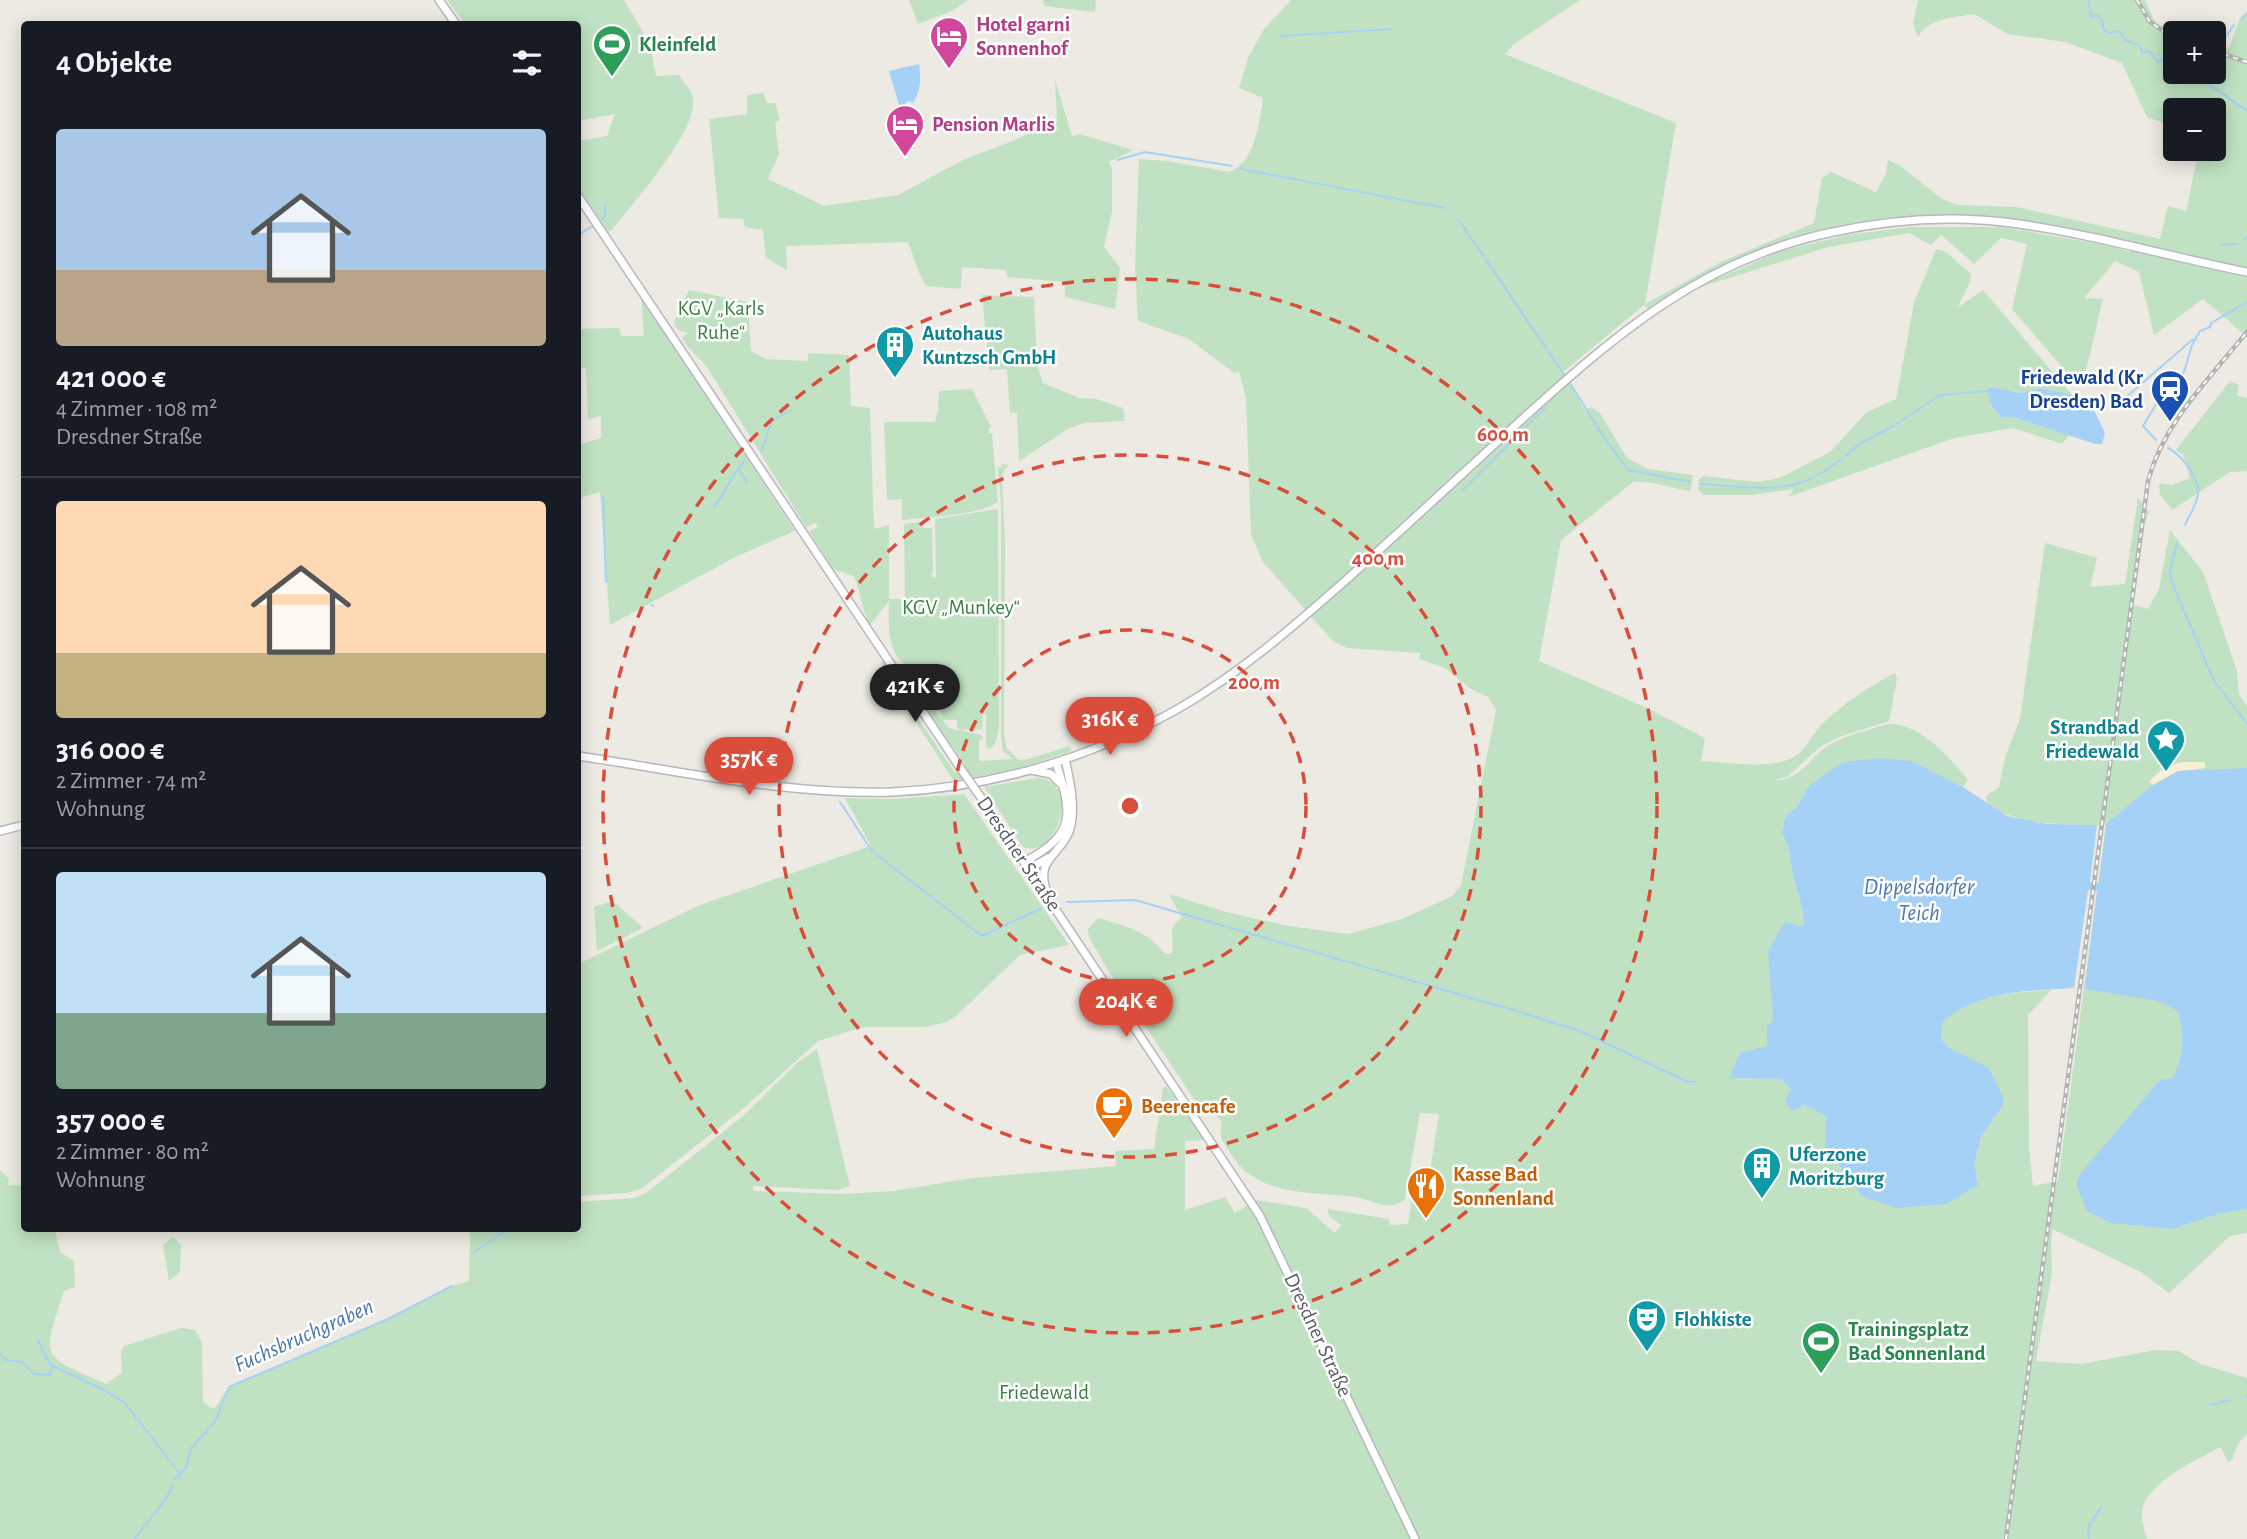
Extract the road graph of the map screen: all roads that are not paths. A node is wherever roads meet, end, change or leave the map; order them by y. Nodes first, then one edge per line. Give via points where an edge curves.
1 (439, 0) edge
2 (454, 21) edge
3 (581, 200) edge
4 (2247, 272) edge
5 (581, 756) edge
6 (1065, 759) junction
7 (1056, 762) junction
8 (1030, 770) junction
9 (1063, 788) junction
10 (21, 826) edge
11 (0, 831) edge
12 (1049, 858) junction
13 (1027, 865) junction
14 (1052, 902) junction
15 (1415, 1539) edge

1 - 2 main road
3 - 13 main road, Dresdner Straße, bridge
4 - 6 main road via 2016,223 1967,220 1894,222 1829,233 1727,268 1640,318 1572,373 1311,612 1253,659 1176,710
5 - 8 main road via 766,785 846,791 924,789
6 - 7 main road
6 - 12 main road via 1072,821 1066,839
7 - 8 main road
7 - 9 main road
8 - 9 main road via 1055,777
9 - 13 main road via 1062,833
10 - 11 main road
12 - 13 main road
12 - 14 main road via 1044,874
13 - 14 main road, Dresdner Straße
14 - 15 main road, Dresdner Straße via 1260,1216

